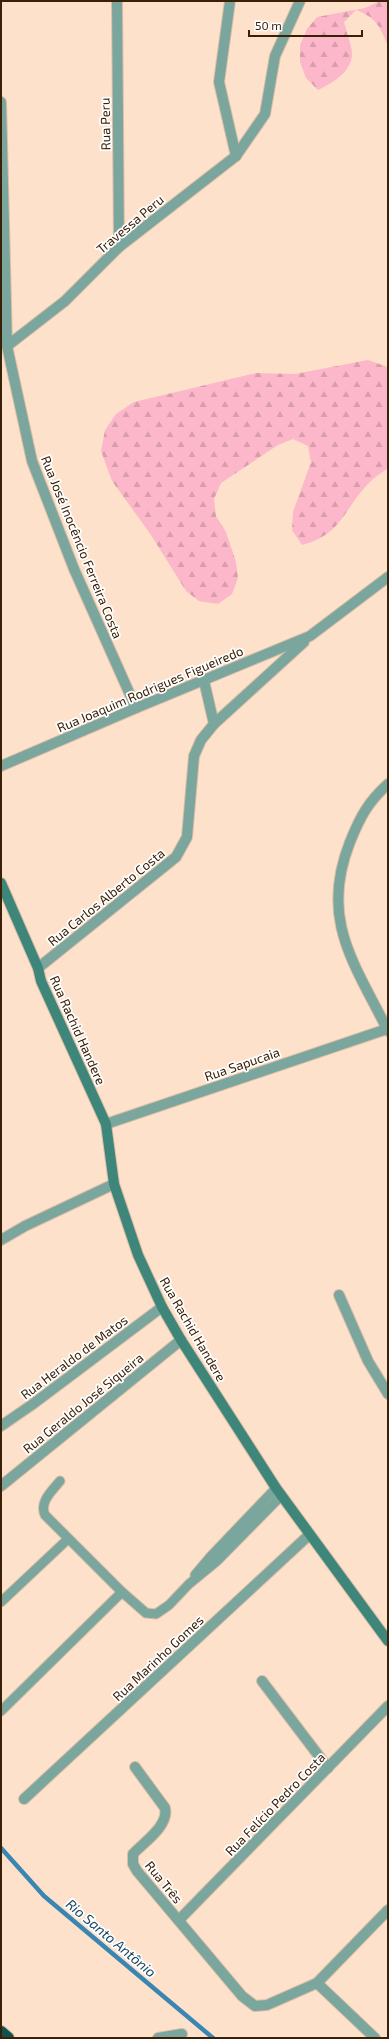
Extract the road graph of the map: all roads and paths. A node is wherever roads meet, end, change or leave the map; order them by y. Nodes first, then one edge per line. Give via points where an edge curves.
1 (117, 1) edge
2 (230, 1) edge
3 (300, 1) edge
4 (1, 102) edge
5 (236, 156) junction
6 (119, 247) junction
7 (7, 346) junction
8 (388, 577) edge
9 (310, 636) junction
10 (204, 681) junction
11 (136, 708) junction
12 (214, 724) junction
13 (1, 766) edge
14 (388, 784) edge
15 (1, 883) edge
16 (38, 968) junction
17 (388, 1030) edge
18 (106, 1124) junction
19 (114, 1184) junction
20 (1, 1240) edge
21 (339, 1295) dead end
22 (162, 1307) junction
23 (181, 1340) junction
24 (388, 1394) edge
25 (1, 1426) edge
26 (60, 1481) dead end
27 (1, 1486) edge
28 (279, 1492) junction
29 (309, 1535) junction
30 (68, 1539) junction
31 (122, 1592) junction
32 (1, 1602) edge
33 (388, 1642) edge
34 (262, 1681) dead end
35 (388, 1706) edge
36 (1, 1711) edge
37 (135, 1767) dead end
38 (328, 1768) junction
39 (24, 1799) dead end
40 (388, 1910) edge
41 (179, 1920) junction
42 (317, 1982) junction
43 (182, 2034) dead end
44 (158, 2038) edge
45 (375, 2038) edge

1 - 6 street, Rua Peru
2 - 5 street via 219,82
3 - 5 street, Travessa Peru via 275,56 265,114
4 - 7 street, Rua José Inocêncio Ferreira Costa
5 - 6 street, Travessa Peru
6 - 7 street, Travessa Peru via 65,301
7 - 11 street, Rua José Inocêncio Ferreira Costa via 32,461 74,569
8 - 9 street, Rua Joaquim Rodrigues Figueiredo
9 - 10 street, Rua Joaquim Rodrigues Figueiredo
9 - 12 street, Rua Joaquim Rodrigues Figueiredo
10 - 11 street, Rua Joaquim Rodrigues Figueiredo
10 - 12 street
11 - 13 street, Rua Joaquim Rodrigues Figueiredo
12 - 16 street, Rua Carlos Alberto Costa via 201,740 194,756 187,837 176,857
14 - 17 street via 361,815 343,860 336,894 341,927 356,970
15 - 16 street, Rua Rachid Handere
16 - 18 street, Rua Rachid Handere via 41,981
17 - 18 street, Rua Sapucaia
18 - 19 street, Rua Rachid Handere
19 - 20 street
19 - 22 street, Rua Rachid Handere via 138,1255
21 - 24 street via 368,1361
22 - 23 street, Rua Rachid Handere
22 - 25 street, Rua Heraldo de Matos
23 - 27 street, Rua Geraldo José Siqueira
23 - 28 street, Rua Rachid Handere
26 - 30 lane via 44,1501 42,1509
28 - 29 street, Rua Rachid Handere
28 - 31 lane via 217,1561 156,1614 146,1612
29 - 33 street, Rua Rachid Handere
29 - 39 street, Rua Marinho Gomes
30 - 31 lane
30 - 32 lane
31 - 36 lane
34 - 38 street
35 - 38 street, Rua Felício Pedro Costa
37 - 41 street, Rua Três via 165,1808 166,1814 164,1822 133,1854 133,1864
38 - 41 street, Rua Felício Pedro Costa
40 - 42 street
41 - 42 street, Rua Três via 242,1996 255,2006 267,2005
42 - 45 street
43 - 44 street

